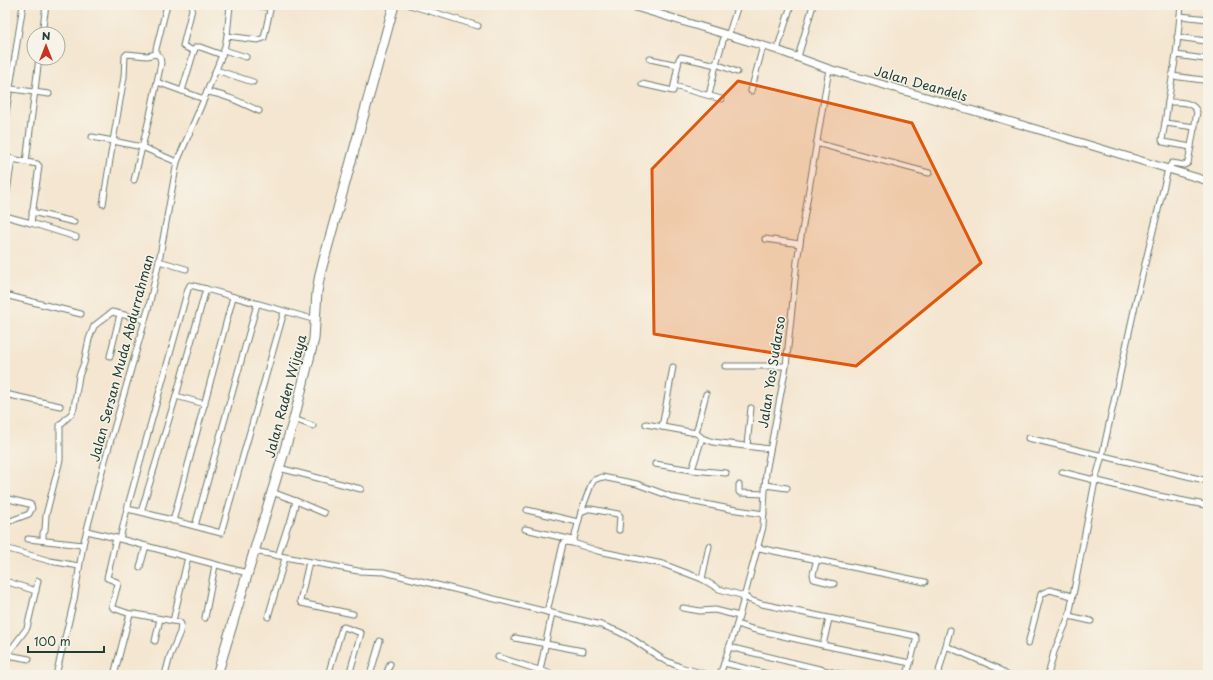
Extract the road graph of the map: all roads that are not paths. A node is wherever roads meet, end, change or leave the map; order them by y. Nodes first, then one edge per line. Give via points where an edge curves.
1 (23, 5) edge
2 (46, 5) edge
3 (167, 5) edge
4 (193, 5) edge
5 (230, 5) edge
6 (257, 5) edge
7 (394, 5) edge
8 (410, 5) edge
9 (628, 5) edge
10 (738, 5) edge
11 (791, 5) edge
12 (813, 5) edge
13 (1181, 5) edge
14 (1180, 16) junction
15 (1208, 20) edge
16 (43, 26) edge
17 (478, 26) dead end
18 (727, 35) junction
19 (227, 36) junction
20 (1177, 37) junction
21 (1206, 40) dead end
22 (763, 46) junction
23 (777, 50) junction
24 (194, 51) junction
25 (223, 52) junction
26 (156, 54) junction
27 (1176, 55) junction
28 (246, 57) dead end
29 (798, 57) junction
30 (650, 59) dead end
31 (1205, 59) dead end
32 (678, 65) junction
33 (716, 65) junction
34 (38, 66) edge
35 (829, 68) junction
36 (216, 70) junction
37 (737, 72) dead end
38 (1172, 76) junction
39 (1203, 80) dead end
40 (157, 82) junction
41 (253, 82) dead end
42 (642, 84) dead end
43 (674, 86) junction
44 (7, 88) edge
45 (182, 91) junction
46 (751, 91) dead end
47 (34, 92) junction
48 (207, 92) junction
49 (49, 94) dead end
50 (709, 95) junction
51 (204, 99) junction
52 (720, 99) dead end
53 (1168, 102) junction
54 (259, 111) dead end
55 (5, 119) edge
56 (1165, 123) junction
57 (1195, 127) junction
58 (92, 137) dead end
59 (113, 141) junction
60 (816, 143) junction
61 (142, 147) junction
62 (1191, 147) junction
63 (5, 156) edge
64 (12, 159) junction
65 (26, 162) junction
66 (177, 162) junction
67 (1168, 169) junction
68 (929, 173) dead end
69 (134, 180) dead end
70 (1208, 181) edge
71 (5, 204) edge
72 (103, 204) dead end
73 (32, 212) junction
74 (5, 216) edge
75 (74, 222) dead end
76 (30, 223) junction
77 (76, 237) dead end
78 (765, 239) dead end
79 (800, 244) junction
80 (159, 261) junction
81 (186, 269) dead end
82 (206, 289) junction
83 (5, 295) edge
84 (233, 297) junction
85 (257, 304) junction
86 (284, 312) junction
87 (82, 314) dead end
88 (120, 314) junction
89 (145, 320) junction
90 (316, 320) junction
91 (110, 356) dead end
92 (725, 366) dead end
93 (786, 366) junction
94 (673, 367) dead end
95 (5, 394) edge
96 (706, 394) dead end
97 (176, 396) junction
98 (205, 404) junction
99 (60, 406) dead end
100 (751, 408) dead end
101 (294, 419) junction
102 (646, 424) dead end
103 (313, 426) dead end
104 (662, 427) junction
105 (696, 433) junction
106 (702, 438) junction
107 (1028, 438) dead end
108 (747, 445) junction
109 (770, 449) junction
110 (1102, 456) junction
111 (655, 464) dead end
112 (279, 468) junction
113 (692, 470) junction
114 (1062, 472) dead end
115 (726, 473) dead end
116 (1095, 480) junction
117 (1208, 481) edge
118 (739, 485) dead end
119 (765, 485) junction
120 (787, 488) dead end
121 (361, 489) dead end
122 (272, 492) junction
123 (764, 494) junction
124 (5, 498) edge
125 (296, 501) junction
126 (1205, 505) dead end
127 (127, 509) junction
128 (528, 510) dead end
129 (141, 512) junction
130 (581, 512) junction
131 (324, 513) dead end
132 (764, 514) junction
133 (173, 520) junction
134 (578, 522) junction
135 (5, 523) edge
136 (195, 526) junction
137 (525, 529) dead end
138 (619, 530) dead end
139 (87, 531) junction
140 (28, 539) dead end
141 (118, 539) junction
142 (43, 540) junction
143 (573, 542) junction
144 (83, 545) junction
145 (146, 546) junction
146 (709, 546) dead end
147 (5, 548) edge
148 (759, 548) junction
149 (254, 551) junction
150 (278, 556) junction
151 (188, 557) junction
152 (285, 558) junction
153 (817, 559) junction
154 (309, 562) junction
155 (215, 565) junction
156 (79, 566) junction
157 (140, 567) dead end
158 (247, 573) junction
159 (702, 579) junction
160 (38, 580) dead end
161 (5, 581) edge
162 (925, 582) dead end
163 (834, 584) dead end
164 (36, 591) junction
165 (744, 596) junction
166 (1072, 596) junction
167 (683, 608) dead end
168 (550, 613) junction
169 (130, 614) junction
170 (353, 614) dead end
171 (739, 616) junction
172 (1069, 616) junction
173 (268, 617) dead end
174 (205, 618) dead end
175 (828, 618) junction
176 (160, 619) junction
177 (173, 621) junction
178 (1091, 622) dead end
179 (737, 624) junction
180 (950, 630) dead end
181 (515, 638) dead end
182 (154, 641) dead end
183 (380, 641) dead end
184 (546, 643) junction
185 (1028, 644) dead end
186 (821, 645) junction
187 (946, 646) junction
188 (5, 647) edge
189 (729, 647) junction
190 (11, 650) junction
191 (583, 651) dead end
192 (8, 655) junction
193 (498, 657) dead end
194 (28, 659) dead end
195 (724, 663) junction
196 (910, 663) junction
197 (390, 664) dead end
198 (540, 673) edge
199 (6, 675) edge
200 (56, 675) edge
201 (114, 675) edge
202 (165, 675) edge
203 (217, 675) edge
204 (328, 675) edge
205 (349, 675) edge
206 (370, 675) edge
207 (386, 675) edge
208 (555, 675) edge
209 (708, 675) edge
210 (720, 675) edge
211 (772, 675) edge
212 (844, 675) edge
213 (907, 675) edge
214 (938, 675) edge
215 (1007, 675) edge
216 (1048, 675) edge

1 - 44 street
2 - 16 street
3 - 26 street
4 - 24 street via 182,44
5 - 19 street, Jalan Sersan Muda Abdurrahman
6 - 19 street via 270,10 264,38 258,40
7 - 90 highway, Jalan Raden Wijaya via 320,274
8 - 17 street
9 - 18 street, Jalan Deandels
10 - 18 street
11 - 23 street
12 - 29 street
13 - 14 street
14 - 15 street
14 - 20 street
18 - 22 street, Jalan Deandels
18 - 33 street
19 - 25 street, Jalan Sersan Muda Abdurrahman
20 - 21 street
20 - 27 street
22 - 23 street, Jalan Deandels
22 - 46 street
23 - 29 street, Jalan Deandels
24 - 25 street via 199,46
24 - 45 street
25 - 28 street
25 - 36 street, Jalan Sersan Muda Abdurrahman
26 - 40 street via 161,61
26 - 59 street via 125,56
27 - 31 street
27 - 38 street
29 - 35 street, Jalan Deandels
30 - 32 street
32 - 33 street via 681,57
32 - 43 street
33 - 37 street
33 - 50 street
34 - 47 street
35 - 60 street, Jalan Yos Sudarso
35 - 67 street, Jalan Deandels
36 - 41 street
36 - 48 street, Jalan Sersan Muda Abdurrahman
38 - 39 street
38 - 53 street
40 - 45 street
40 - 61 street
42 - 43 street via 671,91 674,90
43 - 50 street
44 - 47 street
44 - 55 street
45 - 51 street
47 - 49 street
47 - 65 street
48 - 51 street, Jalan Sersan Muda Abdurrahman
48 - 54 street via 237,100
50 - 52 street
51 - 66 street, Jalan Sersan Muda Abdurrahman
53 - 56 street
53 - 57 street via 1192,105 1197,112
56 - 57 street
56 - 62 street via 1163,142
57 - 62 street
58 - 59 street
59 - 61 street
59 - 72 street
60 - 68 street
60 - 79 street, Jalan Yos Sudarso
61 - 66 street
61 - 69 street
62 - 67 street via 1186,165 1172,163
63 - 64 street
64 - 65 street
64 - 71 street
65 - 73 street via 39,166
66 - 80 street, Jalan Sersan Muda Abdurrahman
67 - 70 street, Jalan Deandels
67 - 110 street
73 - 75 street
73 - 76 street
74 - 76 street
76 - 77 street
78 - 79 street
79 - 93 street, Jalan Yos Sudarso via 796,261
80 - 81 street
80 - 89 street, Jalan Sersan Muda Abdurrahman
82 - 84 street
82 - 97 street
82 - 127 street via 190,286 188,290
83 - 87 street
84 - 85 street
84 - 98 street
85 - 86 street
85 - 136 street
86 - 90 street
86 - 136 street via 221,533
88 - 89 street
88 - 91 street
88 - 142 street via 112,312 99,322 94,326 88,339 74,408 60,425 60,460 46,515
89 - 139 street, Jalan Sersan Muda Abdurrahman
90 - 101 highway, Jalan Raden Wijaya via 314,339
92 - 93 street
93 - 109 street, Jalan Yos Sudarso
94 - 104 street
95 - 99 street
96 - 105 street
97 - 98 street
97 - 129 street
98 - 133 street
100 - 108 street
101 - 103 street
101 - 112 highway, Jalan Raden Wijaya
102 - 104 street
104 - 105 street
105 - 106 street
106 - 108 street via 720,443
106 - 113 street
107 - 110 street
108 - 109 street
109 - 119 street, Jalan Yos Sudarso
110 - 116 street
110 - 117 street
111 - 113 street
112 - 121 street
112 - 122 highway, Jalan Raden Wijaya
113 - 115 street
114 - 116 street
116 - 126 street
116 - 166 street
118 - 123 street via 739,492
119 - 120 street
119 - 123 street, Jalan Yos Sudarso
122 - 125 street
122 - 149 highway, Jalan Raden Wijaya
123 - 132 street, Jalan Yos Sudarso
124 - 135 street via 29,504 32,508 29,514
125 - 131 street
125 - 150 street
127 - 129 street
127 - 141 street
128 - 134 street
129 - 133 street
130 - 132 street via 594,480 602,477 641,485 675,498
130 - 134 street
130 - 138 street via 592,508 618,514
132 - 148 street, Jalan Yos Sudarso
133 - 136 street
134 - 143 street
137 - 143 street
139 - 141 street
139 - 144 street, Jalan Sersan Muda Abdurrahman
140 - 142 street
141 - 145 street
141 - 169 street via 107,578 118,584 113,608
142 - 144 street
143 - 159 street via 598,551 663,564
143 - 168 street via 563,544
144 - 156 street, Jalan Sersan Muda Abdurrahman
145 - 151 street
145 - 157 street
146 - 159 street
147 - 156 street
148 - 153 street
148 - 165 street, Jalan Yos Sudarso
149 - 150 street
149 - 158 highway, Jalan Raden Wijaya
150 - 152 street
151 - 155 street
151 - 177 street
152 - 154 street
152 - 173 street
153 - 162 street
153 - 163 street via 814,579
154 - 168 street via 357,571 384,572
154 - 170 street via 301,603
155 - 158 street
155 - 174 street
156 - 200 street, Jalan Sersan Muda Abdurrahman via 74,600
158 - 203 highway, Jalan Raden Wijaya
159 - 165 street via 719,589
160 - 164 street
161 - 164 street
164 - 190 street via 27,628
165 - 171 street, Jalan Yos Sudarso
165 - 175 street via 762,604
166 - 172 street
166 - 185 street via 1050,590 1041,594
167 - 171 street via 715,610
168 - 184 street
168 - 209 street via 617,631 662,659
169 - 176 street
169 - 201 street
171 - 179 street, Jalan Yos Sudarso
172 - 178 street
172 - 216 street via 1054,652
175 - 186 street
175 - 196 street via 915,636
176 - 177 street
176 - 182 street
177 - 202 street via 179,622 181,629
179 - 186 street
179 - 189 street, Jalan Yos Sudarso
180 - 187 street
181 - 184 street
183 - 206 street
184 - 191 street
184 - 198 street
186 - 196 street
187 - 214 street
187 - 215 street
188 - 190 street
189 - 195 street, Jalan Yos Sudarso
189 - 212 street
190 - 192 street
192 - 194 street
192 - 199 street
193 - 198 street
195 - 210 street, Jalan Yos Sudarso
195 - 211 street
196 - 213 street
197 - 207 street
198 - 208 street
204 - 205 street via 344,627 361,633

